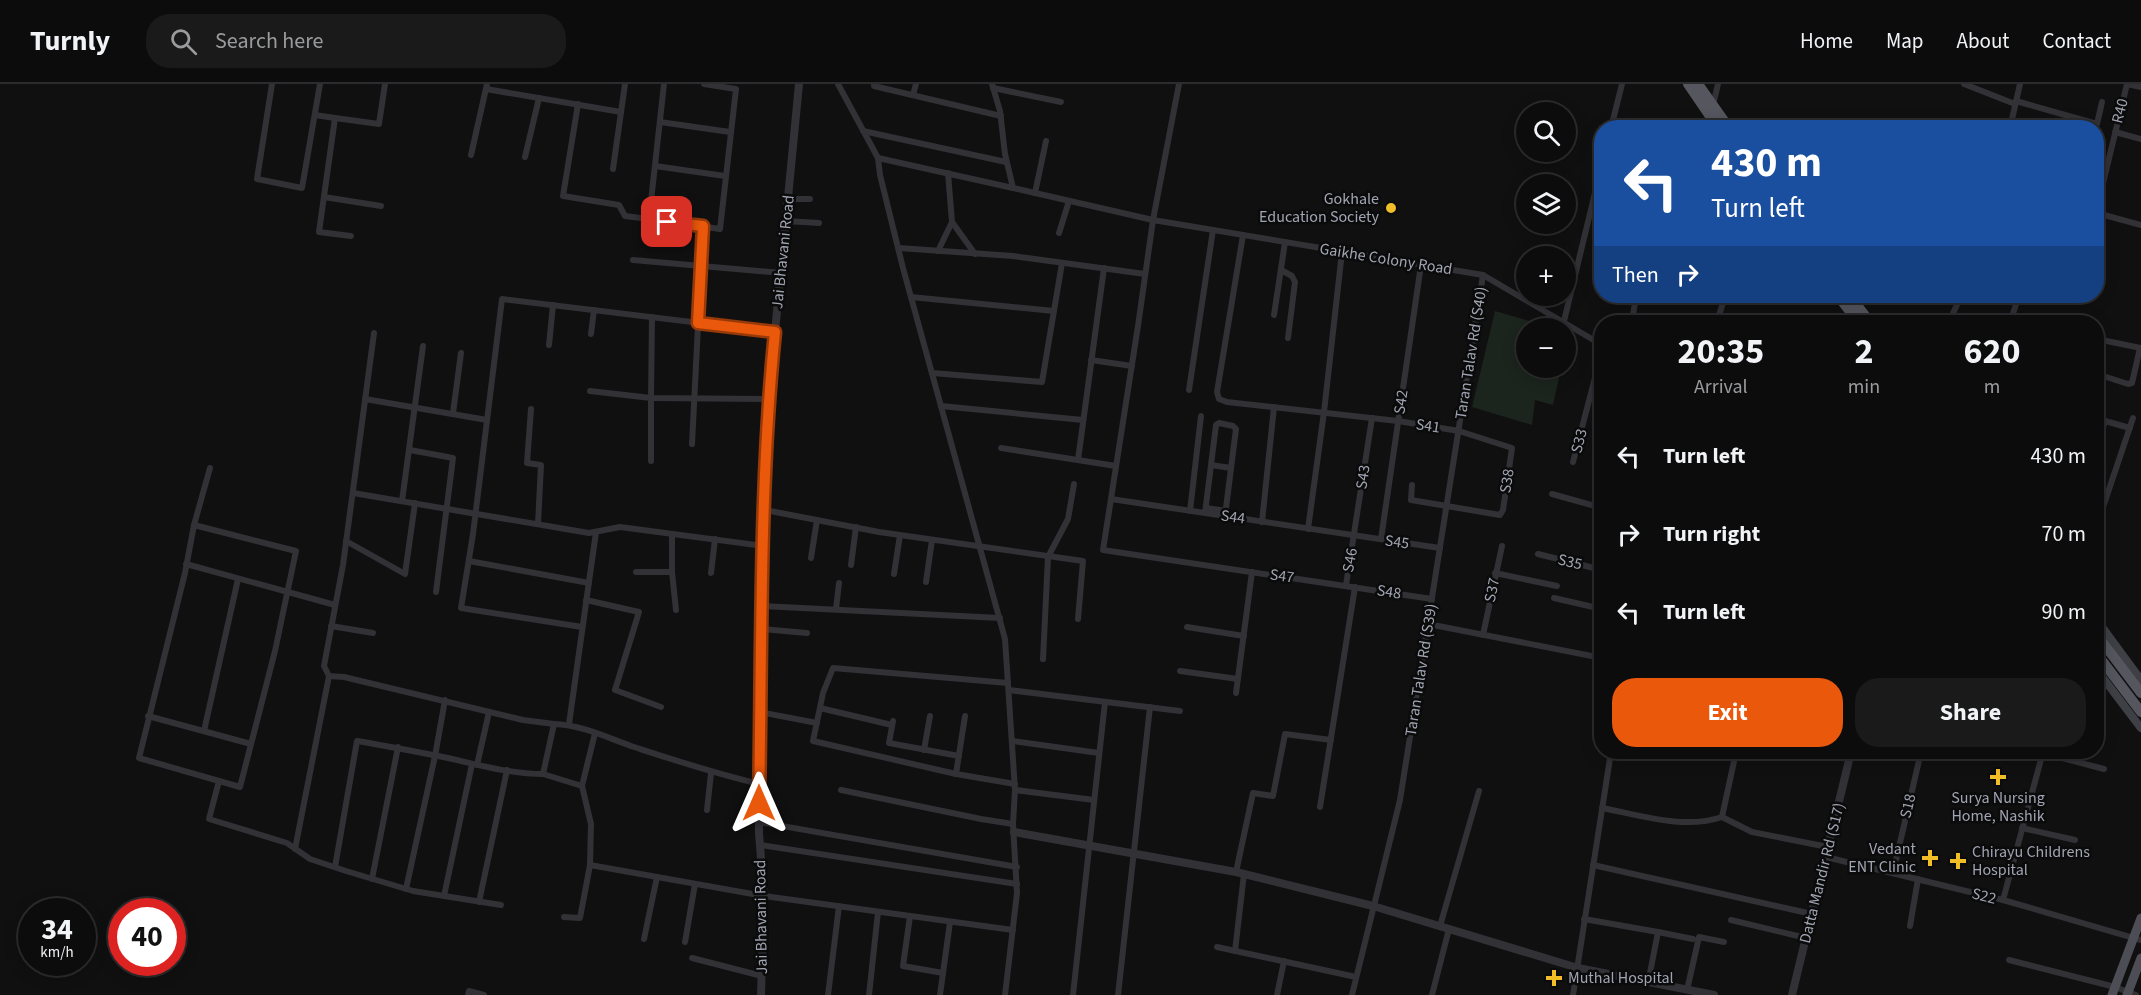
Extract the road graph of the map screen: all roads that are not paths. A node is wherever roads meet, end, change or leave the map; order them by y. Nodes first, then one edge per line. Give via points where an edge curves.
1 (272, 84) edge
2 (320, 84) edge
3 (385, 84) edge
4 (625, 84) edge
5 (664, 84) edge
6 (704, 84) edge
7 (799, 84) edge
8 (838, 84) edge
9 (874, 84) edge
10 (916, 84) edge
11 (1179, 84) edge
12 (1622, 84) edge
13 (1688, 84) edge
14 (1698, 84) edge
15 (1718, 84) edge
16 (1964, 84) edge
17 (2020, 84) edge
18 (2127, 84) edge
19 (993, 86) edge
20 (486, 87) edge
21 (2141, 87) edge
22 (913, 95) junction
23 (539, 98) junction
24 (1061, 102) dead end
25 (2102, 102) dead end
26 (2016, 103) junction
27 (578, 104) junction
28 (1713, 106) junction
29 (621, 112) junction
30 (315, 115) junction
31 (1001, 116) junction
32 (335, 118) junction
33 (1613, 120) edge
34 (1713, 120) edge
35 (1723, 120) edge
36 (2012, 120) edge
37 (2082, 120) edge
38 (2098, 120) edge
39 (660, 123) junction
40 (863, 131) junction
41 (730, 132) junction
42 (2115, 132) junction
43 (2141, 139) edge
44 (1046, 141) dead end
45 (471, 155) dead end
46 (525, 157) dead end
47 (878, 158) junction
48 (1006, 162) junction
49 (655, 166) junction
50 (613, 169) dead end
51 (948, 173) junction
52 (725, 176) junction
53 (2104, 178) edge
54 (1013, 188) junction
55 (1035, 193) junction
56 (324, 197) junction
57 (788, 199) junction
58 (810, 199) dead end
59 (1069, 201) junction
60 (1594, 202) edge
61 (381, 206) dead end
62 (2104, 215) edge
63 (649, 219) junction
64 (1153, 220) junction
65 (786, 221) junction
66 (952, 222) junction
67 (819, 223) dead end
68 (2141, 225) edge
69 (703, 226) junction
70 (1214, 230) junction
71 (1059, 233) dead end
72 (1243, 235) junction
73 (351, 236) dead end
74 (1285, 242) junction
75 (898, 248) junction
76 (938, 251) junction
77 (1342, 252) junction
78 (975, 254) junction
79 (633, 260) dead end
80 (1062, 263) junction
81 (1421, 265) junction
82 (701, 266) junction
83 (1104, 268) junction
84 (1281, 270) junction
85 (781, 273) junction
86 (1145, 274) junction
87 (1483, 275) junction
88 (911, 297) junction
89 (1843, 303) edge
90 (1855, 303) edge
91 (553, 305) junction
92 (594, 310) junction
93 (1054, 311) junction
94 (1274, 315) dead end
95 (1853, 315) edge
96 (1865, 315) edge
97 (652, 317) junction
98 (1559, 318) edge
99 (1565, 318) edge
100 (698, 323) junction
101 (1576, 329) edge
102 (775, 332) junction
103 (374, 333) dead end
104 (591, 334) dead end
105 (1288, 338) dead end
106 (1594, 340) edge
107 (2104, 340) edge
108 (549, 345) dead end
109 (423, 346) dead end
110 (2141, 348) edge
111 (460, 353) dead end
112 (1091, 360) junction
113 (1132, 366) junction
114 (932, 373) junction
115 (2104, 376) edge
116 (1594, 382) edge
117 (1189, 390) dead end
118 (590, 391) dead end
119 (651, 398) junction
120 (365, 399) junction
121 (694, 399) junction
122 (769, 399) junction
123 (940, 406) junction
124 (1274, 407) junction
125 (416, 408) junction
126 (531, 409) dead end
127 (1324, 412) junction
128 (453, 413) junction
129 (1201, 416) dead end
130 (1372, 418) junction
131 (2133, 418) dead end
132 (487, 420) junction
133 (1083, 420) junction
134 (1398, 421) junction
135 (2105, 421) joint
136 (2104, 424) edge
137 (2130, 428) junction
138 (1459, 431) junction
139 (692, 444) dead end
140 (1001, 448) dead end
141 (410, 450) junction
142 (1078, 460) junction
143 (651, 461) dead end
144 (1573, 462) dead end
145 (1211, 465) junction
146 (1116, 466) junction
147 (210, 468) dead end
148 (1231, 468) junction
149 (1074, 484) dead end
150 (1412, 485) dead end
151 (352, 493) junction
152 (1552, 494) dead end
153 (1111, 499) junction
154 (402, 501) junction
155 (415, 503) junction
156 (2104, 504) edge
157 (1594, 505) edge
158 (1447, 506) junction
159 (447, 508) junction
160 (765, 510) junction
161 (1190, 511) junction
162 (1205, 511) junction
163 (476, 513) junction
164 (1226, 514) junction
165 (818, 520) junction
166 (1262, 522) junction
167 (538, 524) junction
168 (194, 525) junction
169 (856, 527) junction
170 (1308, 528) junction
171 (596, 532) junction
172 (672, 534) junction
173 (900, 535) junction
174 (1354, 536) junction
175 (715, 539) junction
176 (1381, 539) junction
177 (932, 540) junction
178 (346, 541) junction
179 (764, 546) junction
180 (1502, 546) dead end
181 (981, 548) junction
182 (1440, 548) junction
183 (1538, 554) dead end
184 (1048, 557) junction
185 (811, 558) dead end
186 (469, 561) junction
187 (186, 564) junction
188 (851, 565) dead end
189 (1594, 568) edge
190 (636, 572) dead end
191 (672, 572) junction
192 (1252, 572) junction
193 (711, 573) dead end
194 (1495, 573) junction
195 (894, 574) dead end
196 (238, 579) junction
197 (589, 582) junction
198 (926, 582) dead end
199 (838, 583) dead end
200 (1346, 585) junction
201 (1557, 586) dead end
202 (1355, 587) junction
203 (286, 591) junction
204 (436, 592) dead end
205 (1554, 598) dead end
206 (1432, 599) junction
207 (586, 600) junction
208 (334, 605) junction
209 (762, 606) junction
210 (1594, 607) edge
211 (836, 609) junction
212 (676, 610) dead end
213 (1000, 618) junction
214 (1078, 619) dead end
215 (1428, 624) junction
216 (331, 626) junction
217 (582, 627) junction
218 (1187, 627) dead end
219 (761, 630) junction
220 (2104, 630) edge
221 (373, 633) dead end
222 (807, 633) dead end
223 (1483, 635) junction
224 (1244, 636) junction
225 (2104, 646) edge
226 (1594, 656) edge
227 (1043, 659) dead end
228 (2104, 662) edge
229 (1180, 671) dead end
230 (329, 676) junction
231 (1238, 679) junction
232 (2104, 679) edge
233 (2141, 680) edge
234 (1008, 687) junction
235 (1236, 693) dead end
236 (2136, 696) edge
237 (445, 700) junction
238 (1105, 702) junction
239 (661, 707) dead end
240 (1150, 707) junction
241 (820, 708) junction
242 (1180, 711) dead end
243 (489, 712) junction
244 (759, 712) junction
245 (2141, 712) edge
246 (148, 716) junction
247 (930, 716) dead end
248 (965, 716) dead end
249 (817, 723) junction
250 (554, 724) junction
251 (569, 724) junction
252 (2141, 728) edge
253 (204, 731) junction
254 (595, 733) junction
255 (1331, 740) junction
256 (1012, 741) junction
257 (251, 744) junction
258 (398, 747) junction
259 (924, 750) junction
260 (1099, 753) junction
261 (435, 756) junction
262 (959, 756) junction
263 (1610, 759) edge
264 (1734, 759) edge
265 (1849, 759) edge
266 (1919, 759) edge
267 (2041, 759) edge
268 (2068, 759) edge
269 (475, 765) junction
270 (2104, 769) dead end
271 (507, 770) junction
272 (711, 773) junction
273 (543, 774) junction
274 (956, 774) junction
275 (219, 781) junction
276 (760, 784) junction
277 (582, 786) junction
278 (1015, 787) junction
279 (841, 790) dead end
280 (1479, 791) dead end
281 (1094, 800) junction
282 (1320, 807) dead end
283 (1602, 808) junction
284 (707, 810) dead end
285 (1722, 817) junction
286 (759, 822) junction
287 (1013, 828) junction
288 (2022, 828) junction
289 (2075, 840) dead end
290 (760, 845) junction
291 (1088, 846) junction
292 (1828, 847) junction
293 (295, 849) junction
294 (1134, 855) junction
295 (1826, 857) junction
296 (1896, 860) dead end
297 (590, 865) junction
298 (1593, 865) junction
299 (335, 867) junction
300 (1017, 867) junction
301 (1240, 873) junction
302 (657, 877) junction
303 (372, 879) junction
304 (1917, 879) junction
305 (695, 884) junction
306 (1017, 884) junction
307 (406, 889) junction
308 (444, 896) junction
309 (764, 896) junction
310 (2003, 900) junction
311 (479, 902) junction
312 (501, 904) dead end
313 (839, 906) junction
314 (1373, 906) junction
315 (878, 912) junction
316 (1812, 914) junction
317 (910, 916) junction
318 (564, 917) dead end
319 (2141, 918) edge
320 (1584, 919) junction
321 (1731, 920) dead end
322 (950, 922) junction
323 (1910, 926) dead end
324 (1440, 927) junction
325 (1449, 929) junction
326 (1013, 930) junction
327 (1658, 932) junction
328 (1806, 938) junction
329 (644, 939) dead end
330 (1694, 939) dead end
331 (2137, 939) edge
332 (685, 942) dead end
333 (1724, 942) dead end
334 (1217, 947) dead end
335 (1235, 951) junction
336 (692, 958) dead end
337 (2141, 958) edge
338 (2009, 960) dead end
339 (1284, 962) junction
340 (1578, 968) junction
341 (943, 973) junction
342 (762, 976) junction
343 (1356, 977) junction
344 (1648, 983) junction
345 (1687, 990) junction
346 (2114, 991) edge
347 (2130, 994) edge
348 (468, 995) edge
349 (484, 995) edge
350 (761, 995) edge
351 (828, 995) edge
352 (869, 995) edge
353 (940, 995) edge
354 (1005, 995) edge
355 (1073, 995) edge
356 (1118, 995) edge
357 (1277, 995) edge
358 (1352, 995) edge
359 (1432, 995) edge
360 (1573, 995) edge
361 (1714, 995) edge
362 (1792, 995) edge

1 - 30 street via 257,179 302,188
2 - 30 street
3 - 32 street via 379,124
4 - 29 street
5 - 39 street
6 - 41 street via 736,89
7 - 57 street, Jai Bhavani Road
8 - 40 street
9 - 22 street
10 - 22 street
11 - 64 street
12 - 33 street
13 - 34 highway
14 - 28 highway
15 - 28 street
16 - 26 street
17 - 26 street
18 - 21 street
18 - 42 street, R40
19 - 24 street
19 - 31 street
20 - 23 street
20 - 45 street
22 - 31 street
23 - 27 street
23 - 46 street
25 - 38 street
26 - 36 street
26 - 37 street
27 - 29 street
27 - 63 street via 563,196 619,205 626,216
28 - 35 highway
29 - 50 street
30 - 32 street
31 - 48 street
32 - 56 street
39 - 41 street
39 - 49 street
40 - 47 street
40 - 48 street
41 - 52 street
42 - 43 street
42 - 53 street, R40
44 - 55 street
47 - 51 street, Gaikhe Colony Road
47 - 75 street
48 - 54 street
49 - 52 street
49 - 63 street
51 - 54 street, Gaikhe Colony Road
51 - 66 street
52 - 69 street via 720,229
54 - 55 street, Gaikhe Colony Road
55 - 59 street, Gaikhe Colony Road
56 - 61 street
56 - 73 street via 319,232
57 - 58 street
57 - 65 street, Jai Bhavani Road
59 - 64 street, Gaikhe Colony Road
59 - 71 street
60 - 99 street
62 - 68 street
63 - 69 street
64 - 70 street, Gaikhe Colony Road
64 - 86 street
65 - 67 street
65 - 85 street, Jai Bhavani Road
66 - 76 street
66 - 78 street
69 - 82 street
70 - 72 street, Gaikhe Colony Road
70 - 117 street
72 - 74 street, Gaikhe Colony Road
72 - 124 street, S41 via 1217,396 1227,402
74 - 77 street, Gaikhe Colony Road
74 - 84 street
75 - 76 street
75 - 88 street
76 - 78 street
77 - 81 street, Gaikhe Colony Road
77 - 127 street
78 - 80 street
79 - 82 street
80 - 83 street
80 - 93 street
81 - 87 street, Gaikhe Colony Road
81 - 134 street, S42
82 - 85 street
82 - 100 street
83 - 86 street
83 - 112 street
84 - 94 street
84 - 105 street via 1295,280
85 - 102 street, Jai Bhavani Road
86 - 113 street
87 - 98 street, Gaikhe Colony Road
87 - 138 street, Taran Talav Rd (S40)
88 - 93 street
88 - 114 street
89 - 95 highway
90 - 96 highway
91 - 92 street
91 - 108 street
91 - 132 street via 502,299
92 - 97 street
92 - 104 street
93 - 114 street via 1042,382
97 - 100 street
97 - 119 street
100 - 102 street
100 - 121 street
101 - 106 street, Gaikhe Colony Road
102 - 122 street, Jai Bhavani Road
103 - 120 street
107 - 110 street
109 - 125 street
110 - 115 street via 2132,383
111 - 128 street
112 - 113 street
112 - 133 street
113 - 146 street
114 - 123 street
116 - 144 street, S33
118 - 119 street
119 - 121 street
119 - 143 street
120 - 125 street
120 - 151 street
121 - 122 street
121 - 139 street
122 - 160 street, Jai Bhavani Road
123 - 133 street
123 - 181 street
124 - 127 street, S41
124 - 166 street
125 - 128 street
125 - 141 street
126 - 167 street via 526,462 541,465
127 - 130 street, S41
127 - 170 street
128 - 132 street
129 - 161 street
130 - 134 street, S41
130 - 174 street, S43
131 - 137 street
132 - 163 street
133 - 142 street
134 - 138 street, S41
134 - 176 street, S42
135 - 136 street
135 - 137 street
137 - 156 street
138 - 158 street, Taran Talav Rd (S39)
138 - 158 street, S38 via 1512,450 1500,515
140 - 142 street
141 - 154 street
141 - 159 street via 453,458
142 - 146 street
145 - 148 street
145 - 148 street via 1219,423 1236,428
145 - 162 street
146 - 153 street
147 - 168 street
148 - 164 street
149 - 184 street via 1068,519
150 - 158 street via 1412,500
151 - 154 street
151 - 178 street
152 - 157 street
153 - 161 street, S44
153 - 192 street, S47 via 1103,550
154 - 155 street
155 - 159 street
155 - 178 street via 405,574
158 - 182 street, Taran Talav Rd (S39)
159 - 163 street
159 - 204 street
160 - 165 street
160 - 179 street, Jai Bhavani Road
161 - 162 street, S44
162 - 164 street, S44
163 - 167 street
163 - 186 street
164 - 166 street, S44
165 - 169 street
165 - 185 street
166 - 170 street, S44
167 - 171 street
168 - 187 street
168 - 203 street via 296,551
169 - 173 street
169 - 188 street
170 - 174 street, S44
171 - 172 street via 620,527
171 - 197 street
172 - 175 street
172 - 191 street
173 - 177 street
173 - 195 street
174 - 176 street, S45
174 - 200 street, S46
175 - 179 street
175 - 193 street
176 - 182 street, S45
177 - 181 street
177 - 198 street
178 - 208 street
179 - 209 street, Jai Bhavani Road
180 - 194 street, S37
181 - 184 street
181 - 213 street
182 - 206 street, Taran Talav Rd (S39)
183 - 189 street, S35
184 - 214 street via 1083,561
184 - 227 street
186 - 197 street
186 - 217 street via 461,608
187 - 196 street
187 - 246 street
190 - 191 street
191 - 212 street
192 - 200 street, S47
192 - 224 street
194 - 201 street
194 - 223 street, S37
196 - 203 street
196 - 253 street
197 - 207 street
199 - 211 street
200 - 202 street, S48
202 - 206 street, S48
202 - 255 street
203 - 208 street
203 - 257 street
205 - 210 street
206 - 215 street, Taran Talav Rd (S39)
207 - 217 street
207 - 239 street via 639,612 615,690
208 - 216 street
209 - 211 street
209 - 219 street, Jai Bhavani Road
211 - 213 street
213 - 234 street
215 - 223 street
215 - 314 street, Taran Talav Rd (S39) via 1400,800
216 - 221 street
216 - 230 street via 324,666
217 - 251 street
218 - 224 street
219 - 222 street
219 - 244 street, Jai Bhavani Road
220 - 233 main road
223 - 226 street
224 - 231 street
225 - 236 highway
228 - 236 highway
229 - 231 street
230 - 237 street
230 - 293 street
231 - 235 street
232 - 252 main road
234 - 238 street
234 - 241 street via 833,668
234 - 256 street
236 - 245 highway
237 - 243 street
237 - 261 street
238 - 240 street
238 - 260 street
240 - 242 street
240 - 294 street
241 - 249 street
241 - 259 street via 892,723 890,743
243 - 250 street
243 - 269 street
244 - 249 street
244 - 276 street, Jai Bhavani Road
246 - 253 street
246 - 275 street via 139,758
247 - 259 street
248 - 262 street
249 - 274 street via 813,741
250 - 251 street
250 - 273 street
251 - 254 street
253 - 257 street
254 - 272 street
254 - 277 street
255 - 282 street
255 - 301 street via 1285,734 1273,796 1253,793
256 - 260 street
256 - 278 street
257 - 275 street via 240,787
258 - 261 street
258 - 299 street via 357,741
258 - 303 street
259 - 262 street
260 - 281 street
261 - 269 street
261 - 307 street
262 - 274 street
263 - 283 street
264 - 285 street
265 - 292 street, Datta Mandir Rd (S17)
266 - 296 street, S18
267 - 288 street
268 - 270 street
269 - 271 street
269 - 308 street
271 - 273 street
271 - 311 street
272 - 276 street
272 - 284 street
273 - 277 street
274 - 278 street
275 - 293 street via 209,819 287,843
276 - 286 street, Jai Bhavani Road
277 - 297 street via 591,824
278 - 281 street
278 - 287 street
279 - 287 street
280 - 324 street
281 - 291 street
283 - 285 street via 1683,823
283 - 298 street
285 - 292 street via 1752,832
286 - 290 street, Jai Bhavani Road
286 - 300 street
287 - 291 street
287 - 300 street
288 - 289 street
288 - 310 street
290 - 306 street
290 - 309 street, Jai Bhavani Road
291 - 294 street
291 - 355 street
292 - 295 street, Datta Mandir Rd (S17)
293 - 299 street
294 - 301 street
294 - 356 street
295 - 304 street, S22
295 - 316 street, Datta Mandir Rd (S17)
297 - 302 street
297 - 318 street via 580,918
298 - 316 street
298 - 320 street
299 - 303 street
300 - 306 street
301 - 314 street
301 - 335 street
302 - 305 street
302 - 329 street
303 - 307 street
304 - 310 street, S22
304 - 323 street
305 - 309 street
305 - 332 street
306 - 326 street
307 - 308 street
308 - 311 street
309 - 313 street
309 - 342 street, Jai Bhavani Road
310 - 331 street, S22
311 - 312 street
313 - 315 street
313 - 351 street
314 - 324 street
314 - 343 street, Taran Talav Rd (S39)
315 - 317 street
315 - 352 street
316 - 328 street, Datta Mandir Rd (S17)
317 - 322 street
317 - 341 street via 903,966
319 - 331 main road
320 - 327 street
320 - 340 street
321 - 328 street
322 - 326 street
322 - 341 street
324 - 325 street
325 - 340 street
325 - 359 street
326 - 354 street
327 - 330 street
327 - 344 street
328 - 362 street, Datta Mandir Rd (S17)
331 - 346 main road
333 - 345 street via 1699,937
334 - 335 street
335 - 339 street
336 - 342 street
337 - 347 main road
338 - 346 street
339 - 343 street
339 - 357 street
340 - 344 street
340 - 360 street
341 - 353 street
342 - 350 street, Jai Bhavani Road
343 - 358 street, Taran Talav Rd (S39)
344 - 345 street
345 - 361 street
346 - 347 street
348 - 349 street via 469,991

